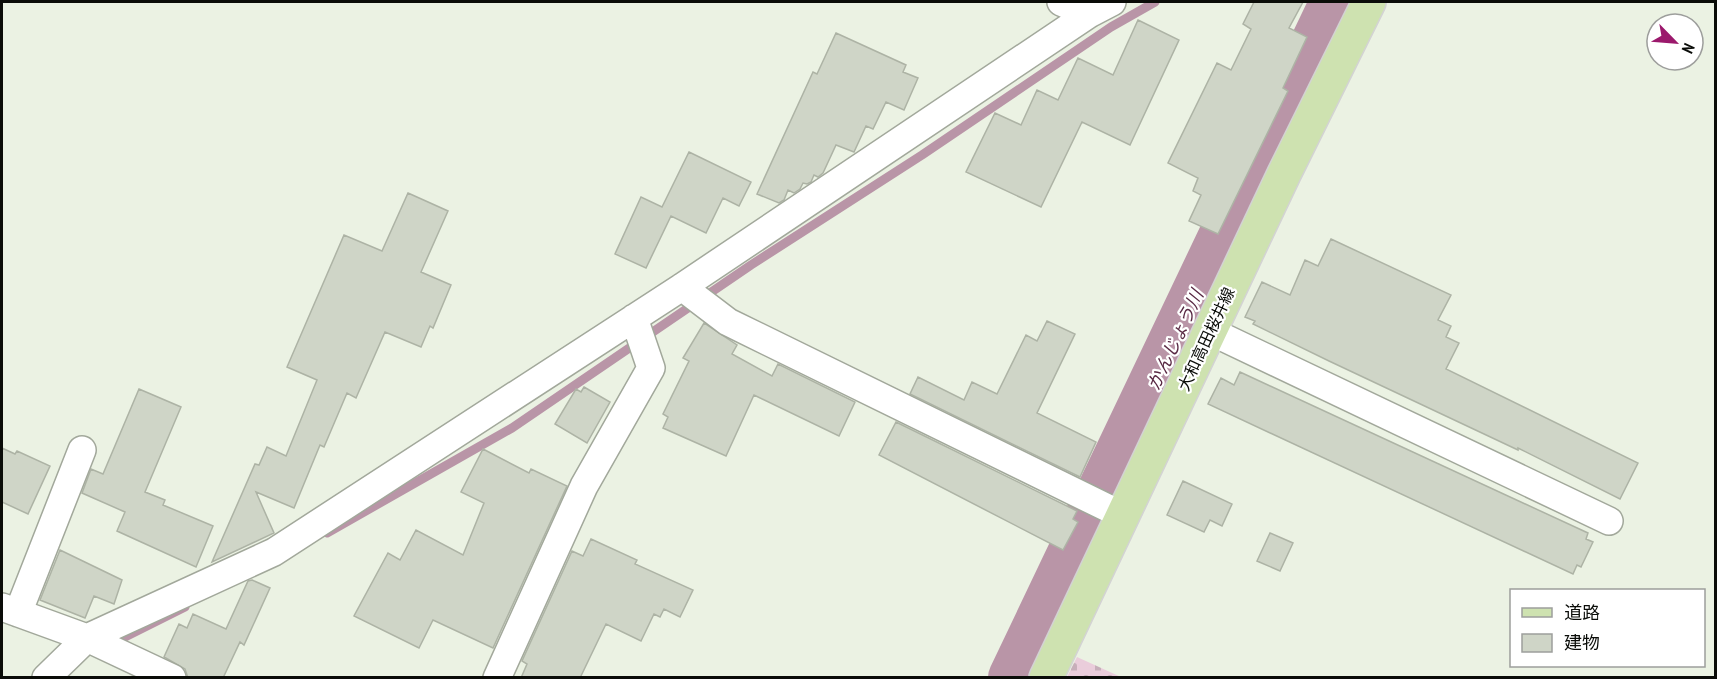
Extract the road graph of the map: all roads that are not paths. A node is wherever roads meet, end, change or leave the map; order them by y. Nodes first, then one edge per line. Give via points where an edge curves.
1 (1061, 2) edge
2 (1369, 2) edge
3 (1101, 8) edge
4 (682, 287) junction
5 (634, 318) junction
6 (1210, 332) junction
7 (82, 450) dead end
8 (1108, 508) junction
9 (1609, 521) dead end
10 (10, 610) edge
11 (87, 638) junction
12 (46, 678) edge
13 (172, 678) edge
14 (497, 678) edge
15 (1046, 678) edge

1 - 3 street
2 - 6 main road, 大和高田桜井線
3 - 4 street
4 - 5 street
4 - 8 street via 728,322
5 - 11 street via 274,552
5 - 14 street via 651,368 584,486
6 - 8 main road, 大和高田桜井線
6 - 9 street
7 - 10 street
8 - 15 main road, 大和高田桜井線
10 - 11 street
11 - 12 street
11 - 13 street

